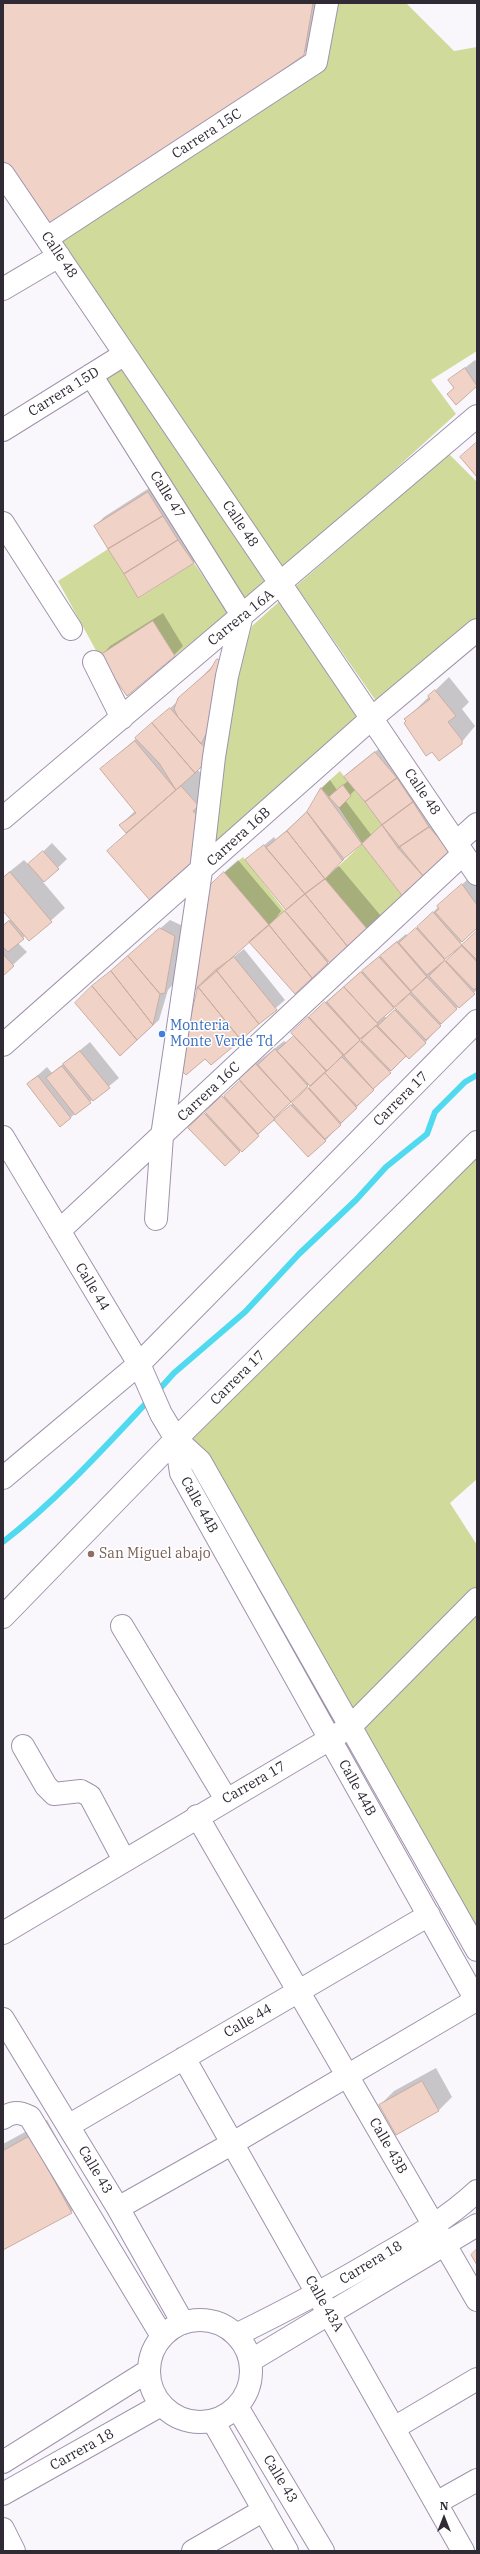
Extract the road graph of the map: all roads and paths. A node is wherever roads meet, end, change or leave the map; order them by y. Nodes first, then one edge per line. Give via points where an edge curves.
1 (327, 3) edge
2 (3, 174) edge
3 (53, 247) junction
4 (3, 289) edge
5 (125, 354) junction
6 (91, 375) junction
7 (477, 416) edge
8 (3, 430) edge
9 (3, 522) edge
10 (281, 585) junction
11 (242, 615) junction
12 (71, 629) dead end
13 (477, 630) edge
14 (94, 662) dead end
15 (122, 718) junction
16 (372, 718) junction
17 (3, 818) edge
18 (477, 824) edge
19 (460, 848) junction
20 (201, 871) junction
21 (477, 874) edge
22 (477, 1021) edge
23 (3, 1045) edge
24 (172, 1072) junction
25 (198, 1101) junction
26 (162, 1136) junction
27 (3, 1137) edge
28 (477, 1142) edge
29 (156, 1219) dead end
30 (59, 1231) junction
31 (141, 1369) junction
32 (176, 1439) junction
33 (3, 1478) edge
34 (220, 1496) junction
35 (201, 1508) junction
36 (477, 1599) edge
37 (3, 1617) edge
38 (122, 1626) dead end
39 (350, 1727) junction
40 (330, 1738) junction
41 (23, 1746) dead end
42 (226, 1799) junction
43 (197, 1816) junction
44 (124, 1860) junction
45 (429, 1915) junction
46 (3, 1933) edge
47 (475, 1939) edge
48 (300, 1991) junction
49 (476, 2001) edge
50 (3, 2019) edge
51 (184, 2058) junction
52 (348, 2075) junction
53 (3, 2118) edge
54 (68, 2126) junction
55 (233, 2143) junction
56 (477, 2191) edge
57 (118, 2208) junction
58 (477, 2225) edge
59 (434, 2226) junction
60 (446, 2246) junction
61 (318, 2294) junction
62 (477, 2300) edge
63 (330, 2314) junction
64 (183, 2323) junction
65 (236, 2335) junction
66 (162, 2336) junction
67 (250, 2361) junction
68 (148, 2371) junction
69 (477, 2379) edge
70 (161, 2405) junction
71 (237, 2407) junction
72 (213, 2421) junction
73 (394, 2428) junction
74 (3, 2462) edge
75 (477, 2480) edge
76 (3, 2494) edge
77 (436, 2503) junction
78 (264, 2510) junction
79 (3, 2529) edge
80 (14, 2551) edge
81 (193, 2551) edge
82 (287, 2551) edge
83 (323, 2551) edge
84 (463, 2551) edge

1 - 3 street, Carrera 15C via 316,62
2 - 3 street, Calle 48
3 - 4 street, Carrera 15C
3 - 5 street, Calle 48
5 - 6 street, Carrera 15D
5 - 10 street, Calle 48
6 - 8 street, Carrera 15D
6 - 11 street, Calle 47
7 - 10 street, Carrera 16A
9 - 12 street
10 - 11 street, Carrera 16A
10 - 16 street, Calle 48
11 - 15 street, Carrera 16A
11 - 20 street via 227,676 214,757
13 - 16 street, Carrera 16B
14 - 15 street
15 - 17 street, Carrera 16A
16 - 19 street, Calle 48
16 - 20 street, Carrera 16B
18 - 19 street, Carrera 16C
19 - 21 street, Calle 48
19 - 25 street, Carrera 16C
20 - 23 street, Carrera 16B
20 - 24 street
22 - 31 street, Carrera 17
24 - 25 street
24 - 26 street
25 - 26 street, Carrera 16C
26 - 29 street
26 - 30 street, Carrera 16C
27 - 30 street, Calle 44
28 - 32 street, Carrera 17
30 - 31 street, Calle 44
31 - 32 street, Calle 44 via 161,1414
31 - 33 street, Carrera 17
32 - 34 street, Calle 44B via 200,1461
32 - 35 street, Calle 44B via 181,1473
32 - 37 street, Carrera 17
34 - 35 street
34 - 39 street, Calle 44B
35 - 40 street, Calle 44B
36 - 39 street, Carrera 17
38 - 42 street
39 - 40 street, Carrera 17
39 - 47 street, Calle 44B
40 - 42 street, Carrera 17
40 - 45 street, Calle 44B
41 - 44 street via 46,1786 54,1794 81,1791 90,1796
42 - 43 street, Carrera 17
43 - 44 street, Carrera 17
43 - 48 street, Calle 43B
44 - 46 street, Carrera 17
45 - 48 street, Calle 44
45 - 49 street, Calle 44B
48 - 51 street, Calle 44
48 - 52 street, Calle 43B
49 - 52 street
50 - 54 street, Calle 43
51 - 54 street, Calle 44
51 - 55 street, Calle 43A
52 - 55 street
52 - 59 street, Calle 43B
53 - 66 street, Calle 43 via 10,2113 21,2113 30,2117
54 - 57 street, Calle 43
55 - 57 street
55 - 61 street, Calle 43A
56 - 59 street, Carrera 18
57 - 64 street, Calle 43
58 - 60 street, Carrera 18
59 - 60 street, Calle 43B
59 - 61 street, Carrera 18
60 - 62 street, Calle 43B
60 - 63 street, Carrera 18
61 - 63 street, Calle 43A
61 - 65 street, Carrera 18
63 - 67 street, Carrera 18
63 - 73 street, Calle 43A
64 - 65 street via 211,2321 225,2326
64 - 66 street
65 - 67 street via 248,2352
66 - 68 street via 150,2358
67 - 71 street via 249,2385
68 - 70 street via 154,2395
68 - 74 street
69 - 73 street
70 - 72 street via 190,2422
70 - 76 street, Carrera 18
71 - 72 street
71 - 83 street, Calle 43
72 - 78 street, Calle 43
73 - 77 street, Calle 43A
75 - 77 street
77 - 84 street, Calle 43A
78 - 81 street
78 - 82 street, Calle 43
79 - 80 street

